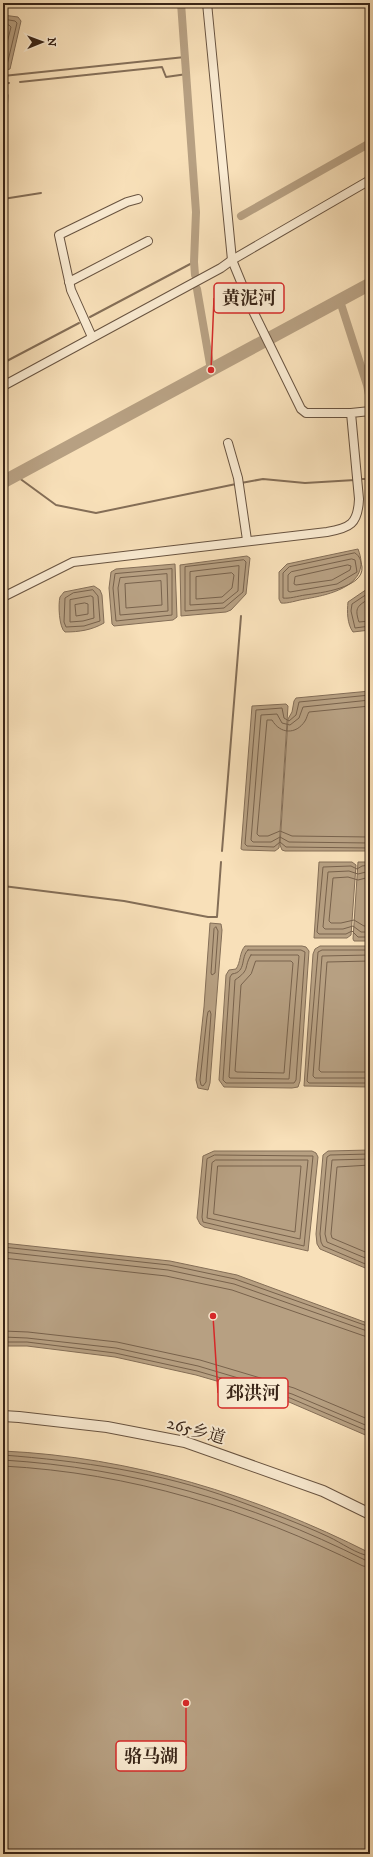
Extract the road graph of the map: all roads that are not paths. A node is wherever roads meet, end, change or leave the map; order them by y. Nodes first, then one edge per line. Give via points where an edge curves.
1 (207, 3) edge
2 (370, 180) edge
3 (138, 199) dead end
4 (148, 241) dead end
5 (232, 260) junction
6 (69, 282) junction
7 (92, 337) junction
8 (3, 386) edge
9 (370, 411) edge
10 (351, 413) junction
11 (228, 443) dead end
12 (247, 540) junction
13 (3, 597) edge
14 (3, 1416) edge
15 (370, 1514) edge

1 - 5 street
2 - 5 street
3 - 6 street via 126,202 59,235
4 - 6 street
5 - 7 street
5 - 10 street via 253,311 301,409 306,413
6 - 7 street via 70,290
7 - 8 street
9 - 10 street
10 - 12 street via 359,499 359,511 354,521 345,529
11 - 12 street via 238,478
12 - 13 street via 73,562
14 - 15 street, 265乡道 via 107,1427 185,1442 323,1490

